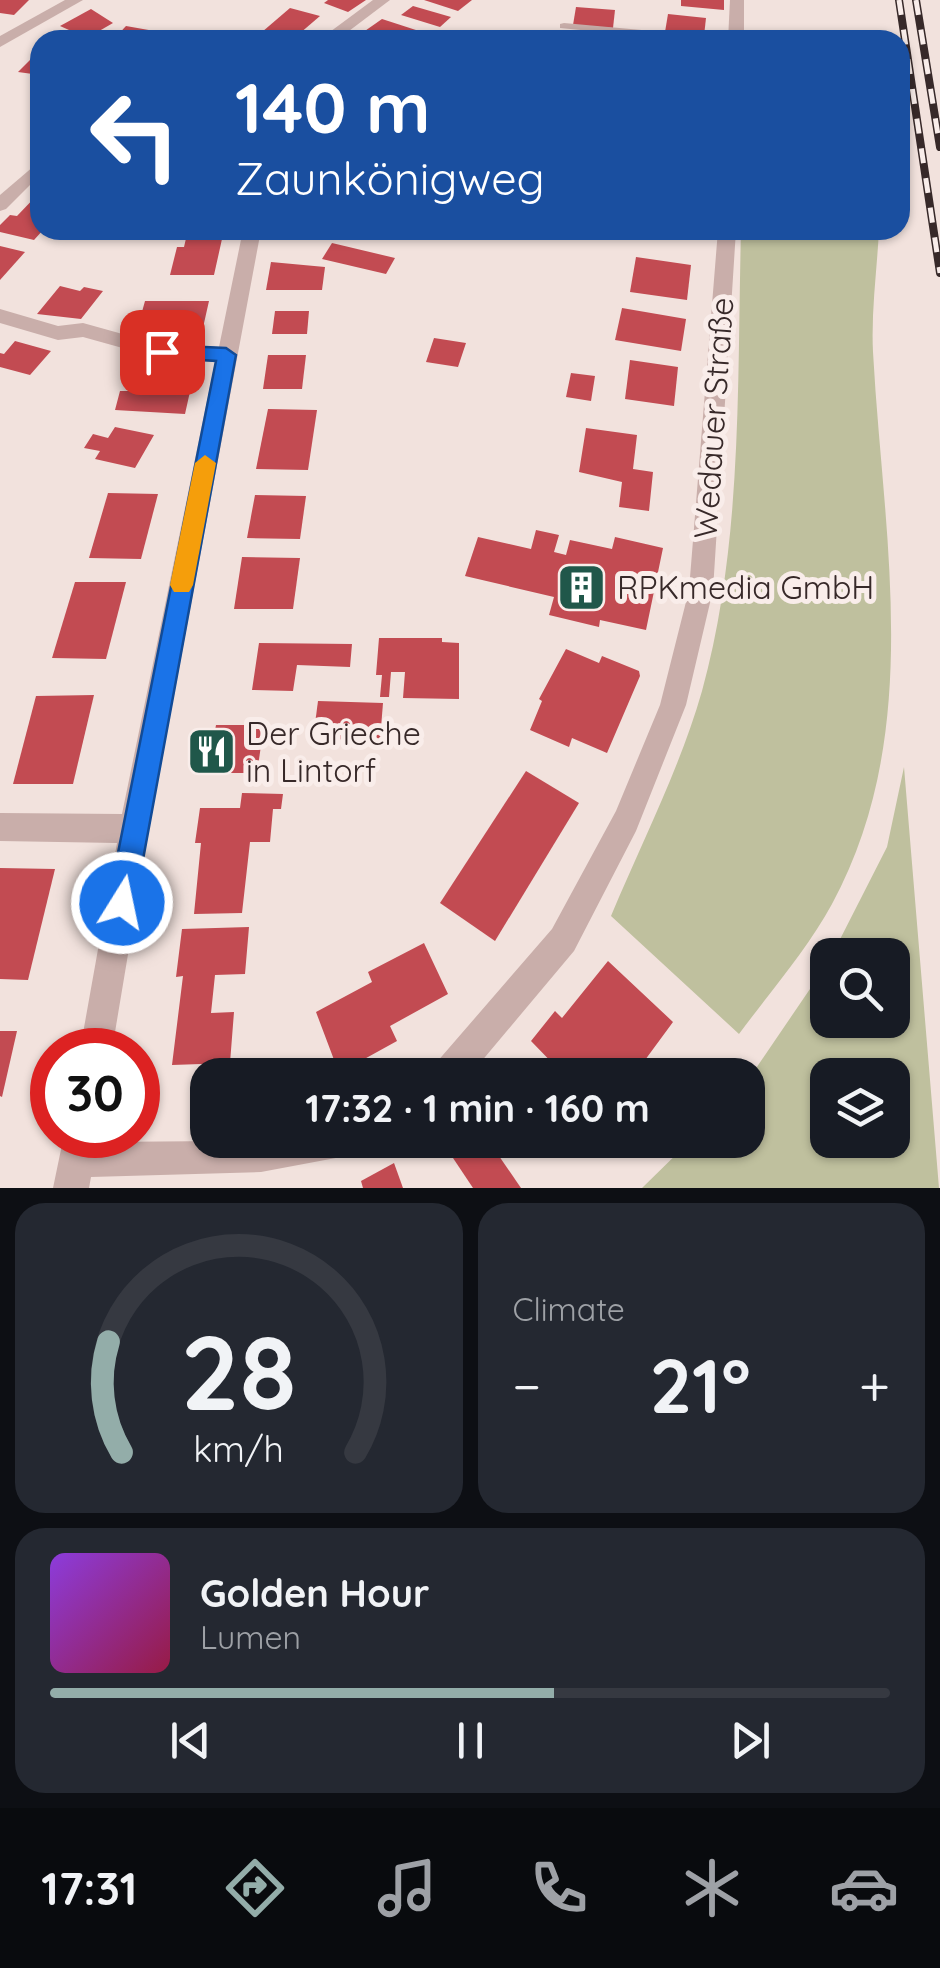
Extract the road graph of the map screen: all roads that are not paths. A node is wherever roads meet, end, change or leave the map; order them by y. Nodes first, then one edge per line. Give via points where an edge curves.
1 (76, 0) edge
2 (383, 0) edge
3 (738, 0) edge
4 (564, 26) dead end
5 (341, 30) edge
6 (608, 30) edge
7 (736, 30) edge
8 (4, 38) edge
9 (30, 41) edge
10 (30, 175) edge
11 (0, 205) edge
12 (250, 240) edge
13 (726, 240) edge
14 (0, 316) edge
15 (226, 355) junction
16 (0, 827) edge
17 (134, 830) junction
18 (100, 1028) edge
19 (462, 1058) edge
20 (190, 1157) edge
21 (76, 1161) edge

1 - 8 street
2 - 5 street
3 - 7 street
4 - 6 lane
8 - 9 street
10 - 11 street
12 - 15 street
13 - 19 street, Wedauer Straße via 700,590 673,705 626,821 562,940
14 - 15 street via 162,352
15 - 17 street
16 - 17 street
17 - 18 street
20 - 21 street

